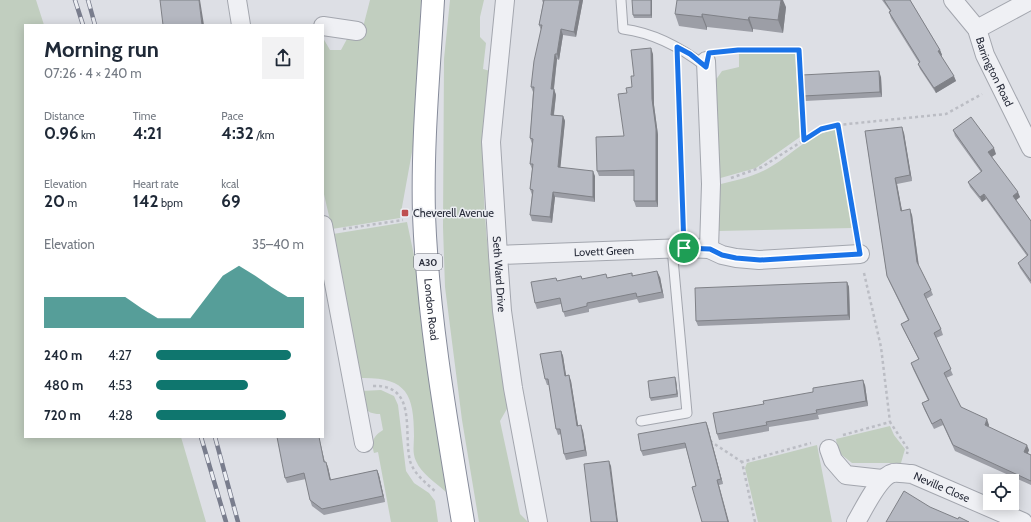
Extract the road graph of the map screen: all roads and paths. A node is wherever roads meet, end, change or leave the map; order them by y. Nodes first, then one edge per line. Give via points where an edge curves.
1 (237, 0) edge
2 (433, 0) edge
3 (504, 0) edge
4 (621, 0) edge
5 (953, 0) edge
6 (1031, 0) edge
7 (241, 24) edge
8 (324, 26) edge
9 (977, 29) junction
10 (357, 31) dead end
11 (677, 47) junction
12 (706, 64) junction
13 (998, 84) junction
14 (838, 125) junction
15 (804, 140) junction
16 (1031, 148) edge
17 (711, 184) junction
18 (424, 217) junction
19 (324, 229) edge
20 (678, 248) junction
21 (710, 249) junction
22 (860, 254) junction
23 (498, 255) junction
24 (353, 387) junction
25 (641, 421) dead end
26 (890, 422) dead end
27 (708, 438) edge
28 (364, 443) dead end
29 (829, 449) dead end
30 (742, 462) dead end
31 (882, 479) junction
32 (438, 494) dead end
33 (462, 522) edge
34 (538, 522) edge
35 (856, 522) edge
36 (1023, 522) edge

1 - 7 street
2 - 18 highway, London Road / A30 via 425,138
3 - 23 street, Seth Ward Drive via 491,142
4 - 11 lane via 623,29 656,37
5 - 9 street, Barrington Road
6 - 9 street
8 - 10 street
9 - 13 street, Barrington Road
11 - 12 lane
11 - 20 path
12 - 15 path via 709,53 738,50 799,50
12 - 17 street
13 - 14 path via 946,114
13 - 16 street, Barrington Road
14 - 15 path via 821,129
14 - 22 path
15 - 17 path via 762,168
17 - 21 street
18 - 19 path
18 - 33 highway, London Road / A30 via 434,332
19 - 24 street
20 - 21 street, Lovett Green
20 - 23 street, Lovett Green
20 - 25 lane via 687,413
21 - 22 street, Lovett Green via 722,255 760,260
22 - 26 path via 881,347
23 - 34 street, Seth Ward Drive via 502,311 512,380
24 - 28 street
24 - 32 path via 387,386 399,395 405,407 410,461 415,472
27 - 30 path
29 - 31 street, Neville Close via 833,460 846,475
31 - 35 street
31 - 36 street, Neville Close via 892,474 912,474

